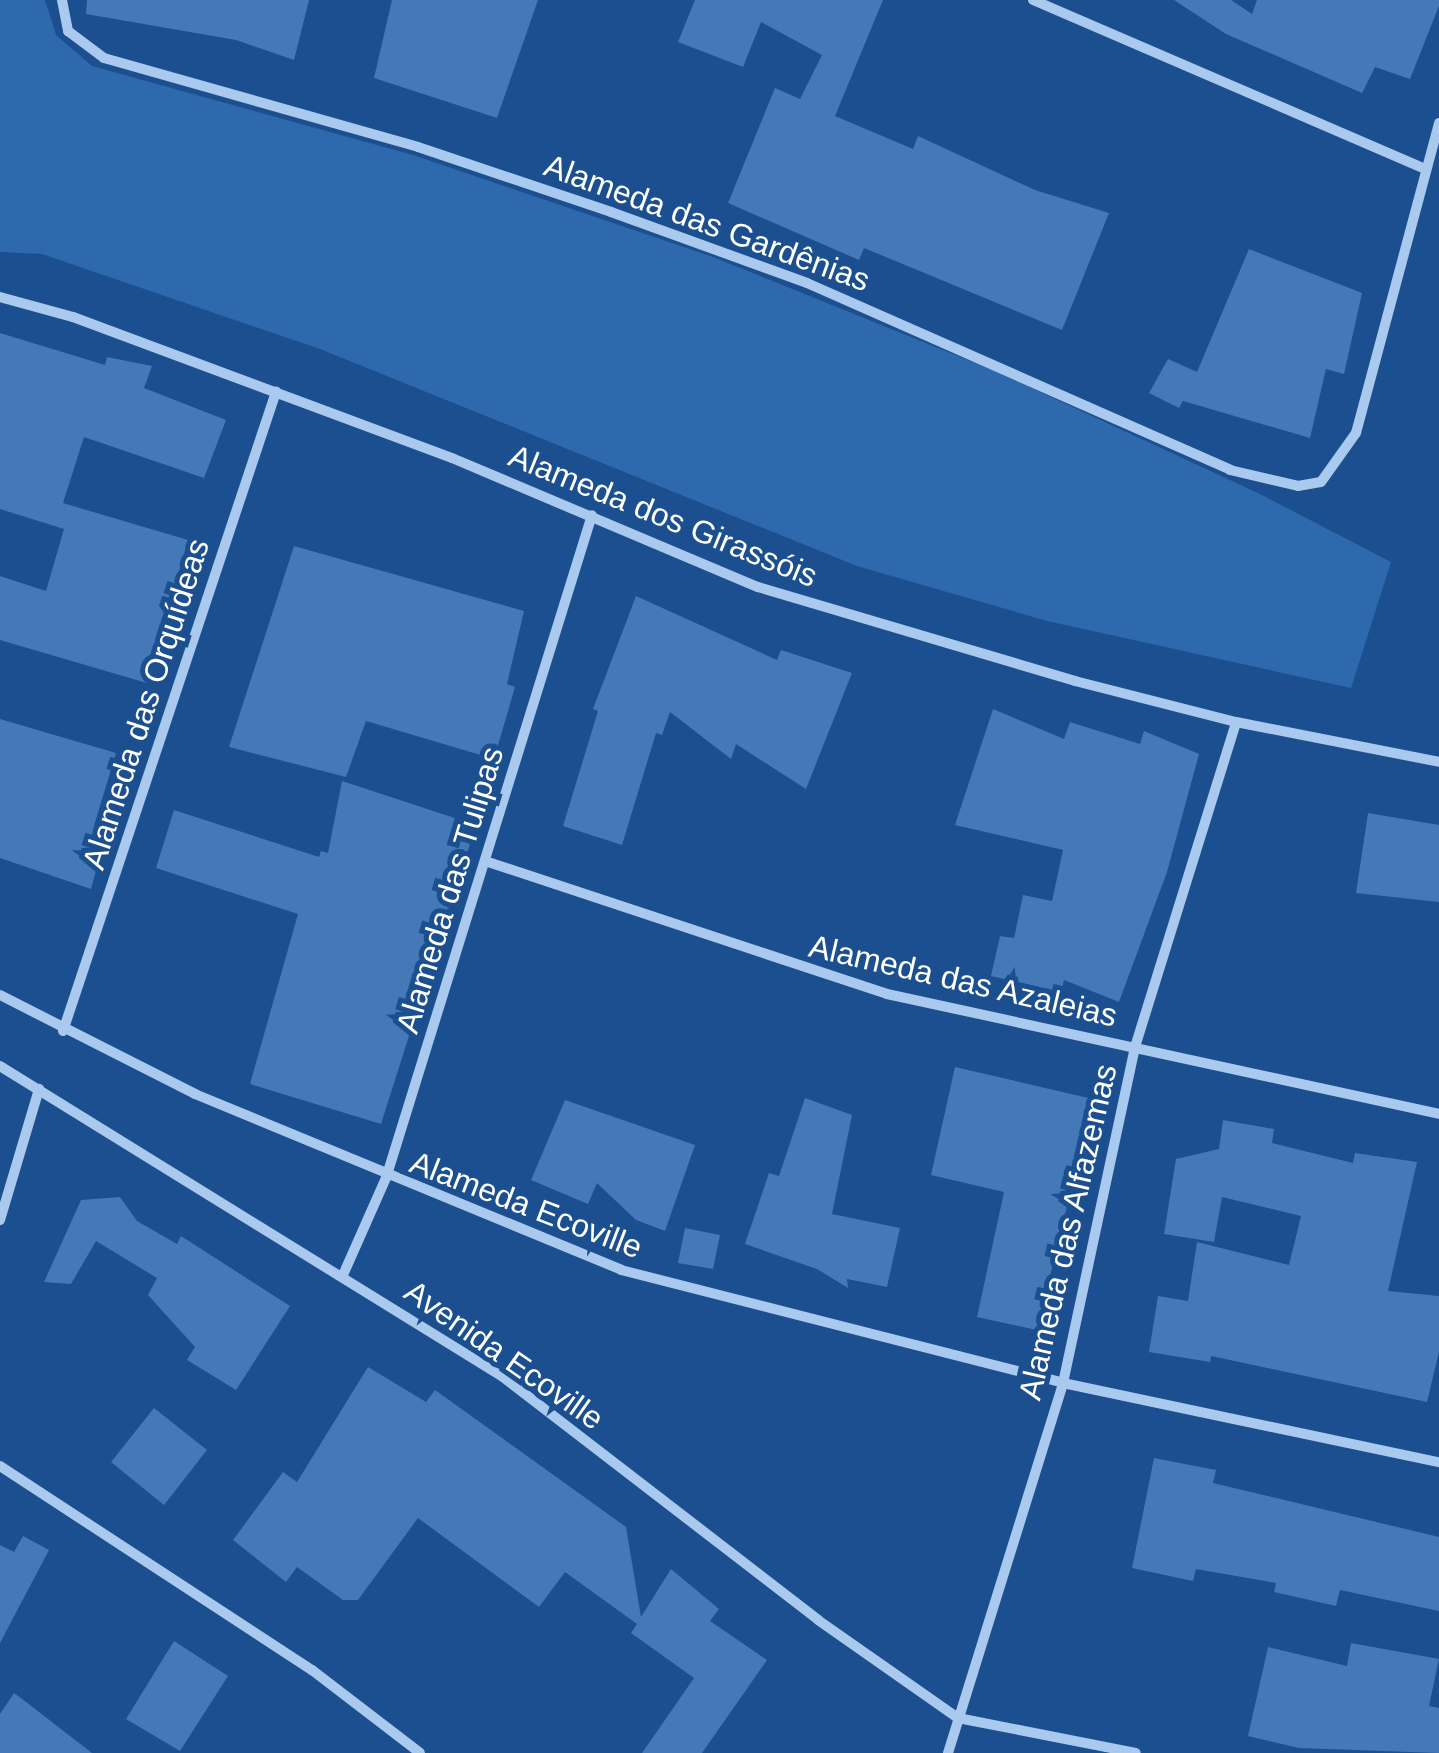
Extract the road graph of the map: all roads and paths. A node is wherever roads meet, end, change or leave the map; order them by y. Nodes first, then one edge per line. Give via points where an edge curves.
1 (62, 0) edge
2 (1033, 0) edge
3 (1439, 123) edge
4 (1426, 169) junction
5 (0, 296) edge
6 (276, 392) junction
7 (592, 516) junction
8 (1236, 722) junction
9 (1439, 762) edge
10 (485, 861) junction
11 (0, 995) edge
12 (63, 1031) junction
13 (1135, 1047) junction
14 (0, 1066) edge
15 (39, 1089) junction
16 (1439, 1114) edge
17 (386, 1178) junction
18 (0, 1220) edge
19 (343, 1276) junction
20 (1064, 1383) junction
21 (1439, 1462) edge
22 (0, 1466) edge
23 (958, 1718) junction
24 (420, 1753) edge
25 (948, 1753) edge
26 (1136, 1753) edge

1 - 4 street, Alameda das Gardênias via 68,31 104,58 418,147 808,283 1266,482 1321,482 1356,433
2 - 4 street
3 - 4 street
5 - 6 street, Alameda dos Girassóis
6 - 7 street, Alameda dos Girassóis
6 - 12 street, Alameda das Orquídeas
7 - 8 street, Alameda dos Girassóis via 758,587
7 - 10 street, Alameda das Tulipas
8 - 9 street, Alameda dos Girassóis
8 - 13 street, Alameda das Alfazemas
10 - 13 street, Alameda das Azaleias via 887,994
10 - 17 street, Alameda das Tulipas
11 - 12 street, Alameda Ecoville
12 - 17 street, Alameda Ecoville
13 - 16 street, Alameda das Azaleias
13 - 20 street, Alameda das Alfazemas
14 - 15 street, Avenida Ecoville
15 - 18 street
15 - 19 street, Avenida Ecoville
17 - 19 street, Alameda das Tulipas
17 - 20 street, Alameda Ecoville via 621,1270
19 - 23 street, Avenida Ecoville via 503,1377 818,1620
20 - 21 street, Alameda Ecoville
20 - 23 street, Alameda das Alfazemas
22 - 24 street via 312,1670
23 - 25 street, Alameda das Alfazemas
23 - 26 street

